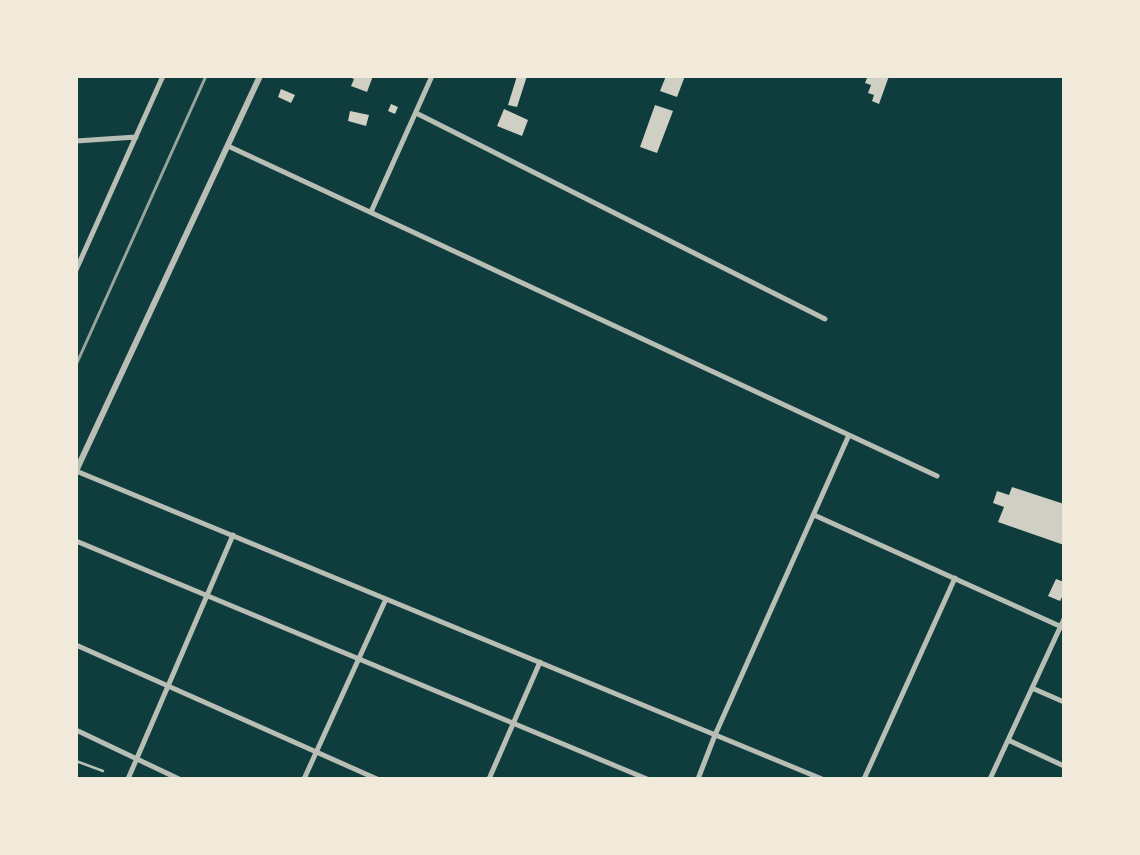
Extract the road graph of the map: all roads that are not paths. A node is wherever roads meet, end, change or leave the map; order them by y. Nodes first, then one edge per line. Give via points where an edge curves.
1 (163, 76) edge
2 (260, 76) edge
3 (432, 76) edge
4 (416, 113) junction
5 (136, 137) junction
6 (76, 141) edge
7 (228, 146) junction
8 (371, 212) junction
9 (76, 270) edge
10 (825, 319) dead end
11 (849, 435) junction
12 (76, 471) edge
13 (937, 476) dead end
14 (814, 515) junction
15 (233, 536) junction
16 (76, 541) edge
17 (956, 578) junction
18 (207, 595) junction
19 (386, 599) junction
20 (1064, 619) edge
21 (1062, 627) edge
22 (76, 645) edge
23 (358, 658) junction
24 (540, 662) junction
25 (168, 686) junction
26 (1032, 688) junction
27 (1064, 702) edge
28 (514, 723) junction
29 (76, 730) edge
30 (715, 734) junction
31 (1008, 740) junction
32 (316, 752) junction
33 (136, 759) junction
34 (76, 761) edge
35 (1064, 766) edge
36 (103, 771) dead end
37 (128, 779) edge
38 (179, 779) edge
39 (304, 779) edge
40 (377, 779) edge
41 (490, 779) edge
42 (647, 779) edge
43 (698, 779) edge
44 (822, 779) edge
45 (864, 779) edge
46 (990, 779) edge

1 - 5 street
2 - 7 street
3 - 4 street
4 - 8 street
4 - 10 street
5 - 6 street
5 - 9 street
7 - 8 street
7 - 12 street
8 - 11 street
11 - 13 street
11 - 14 street
12 - 15 street
14 - 17 street
14 - 30 street
15 - 18 street
15 - 19 street
16 - 18 street
17 - 21 street
17 - 45 street
18 - 23 street
18 - 25 street
19 - 23 street
19 - 24 street
20 - 21 street
21 - 26 street
22 - 25 street
23 - 28 street
23 - 32 street
24 - 28 street
24 - 30 street
25 - 32 street
25 - 33 street
26 - 27 street
26 - 31 street
28 - 41 street
28 - 42 street
29 - 33 street
30 - 43 street
30 - 44 street
31 - 35 street
31 - 46 street
32 - 39 street
32 - 40 street
33 - 37 street
33 - 38 street
34 - 36 lane

